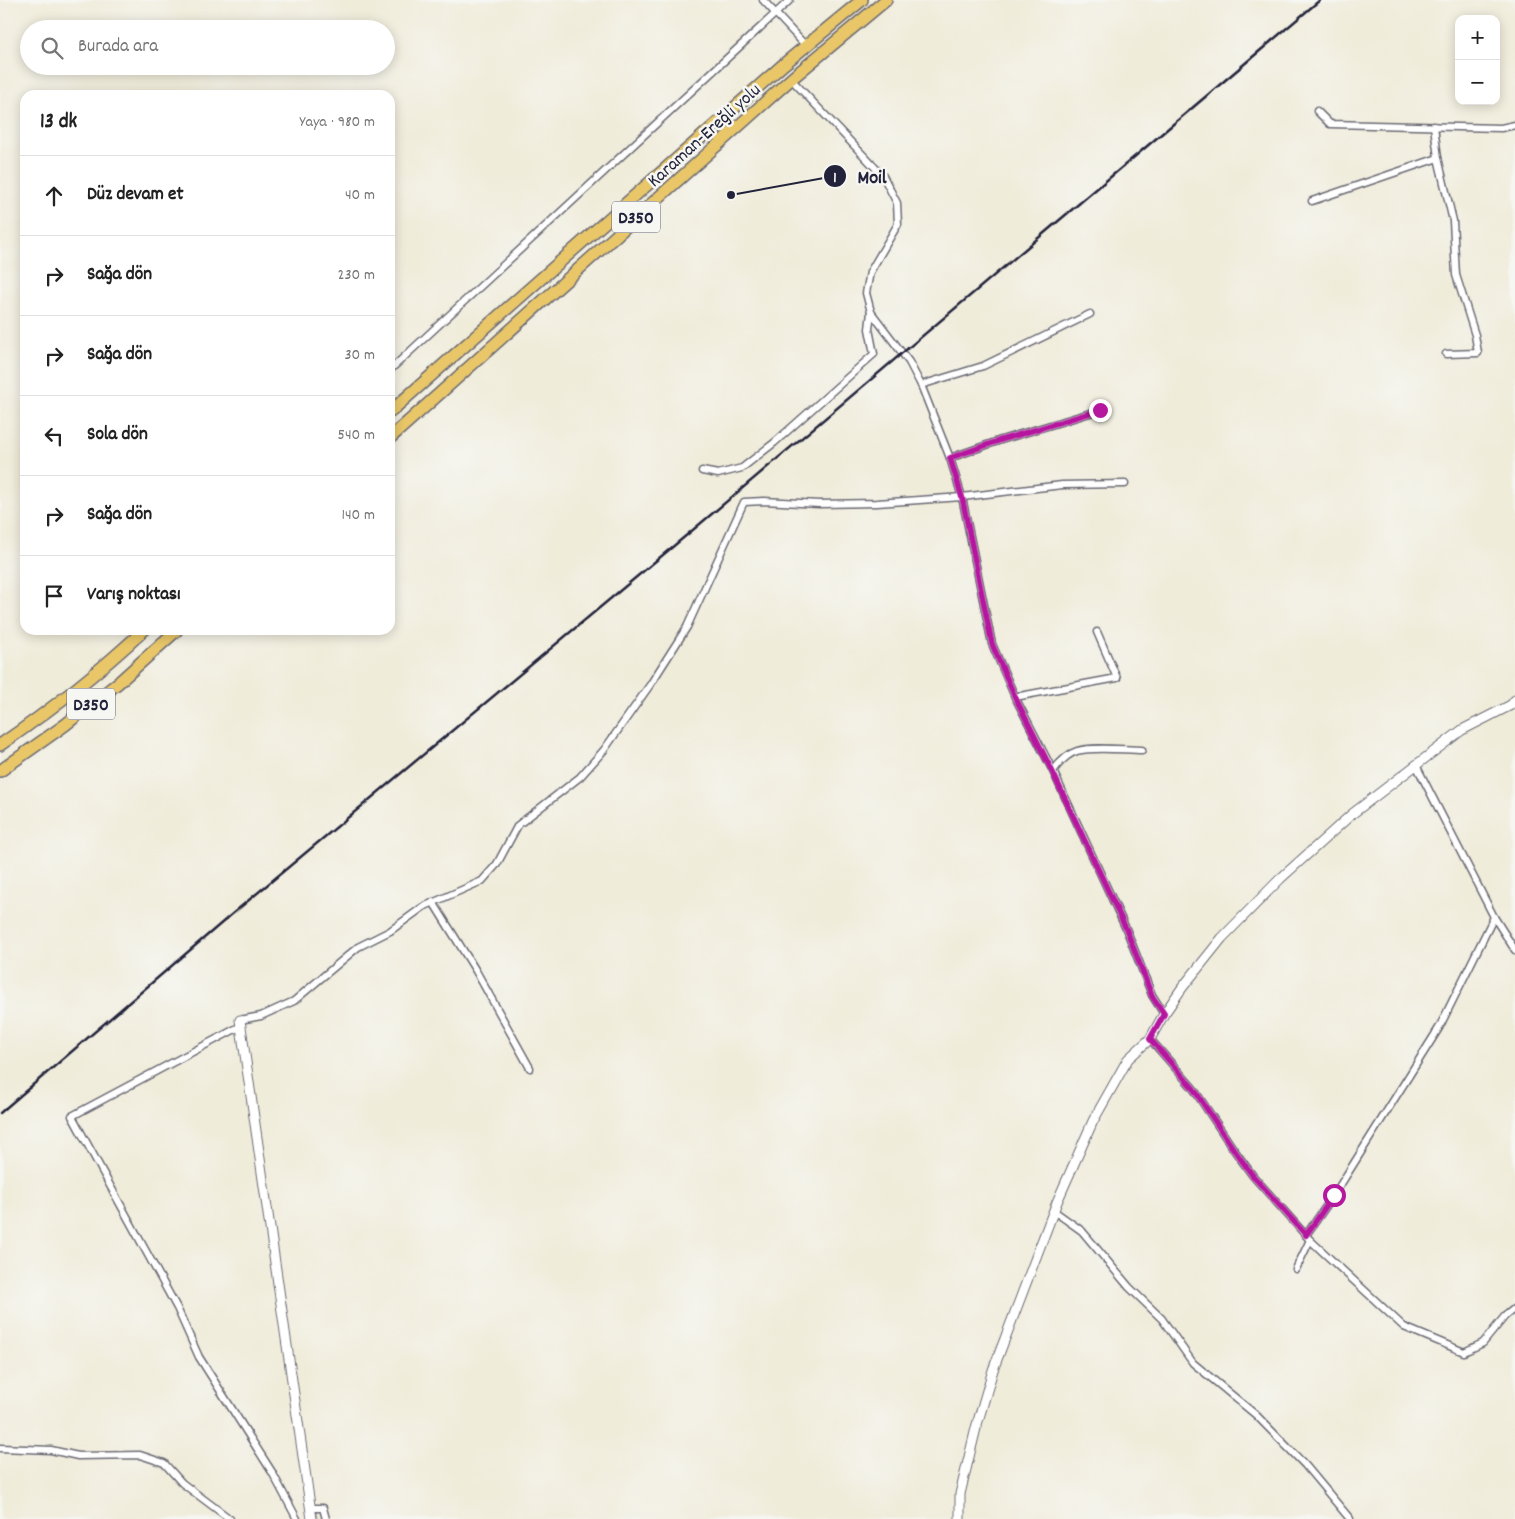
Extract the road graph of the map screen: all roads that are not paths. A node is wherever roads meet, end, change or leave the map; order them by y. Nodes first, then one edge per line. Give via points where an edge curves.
1 (763, 0) edge
2 (790, 0) edge
3 (862, 0) edge
4 (886, 0) edge
5 (775, 15) junction
6 (806, 46) junction
7 (791, 79) junction
8 (1316, 111) dead end
9 (1515, 125) edge
10 (1434, 126) junction
11 (1438, 158) junction
12 (1312, 202) dead end
13 (871, 312) junction
14 (1090, 314) dead end
15 (1446, 354) dead end
16 (395, 365) edge
17 (920, 384) junction
18 (395, 408) edge
19 (1100, 410) dead end
20 (395, 434) edge
21 (950, 458) junction
22 (702, 471) dead end
23 (1125, 484) dead end
24 (962, 497) junction
25 (1097, 632) dead end
26 (139, 635) edge
27 (171, 635) edge
28 (1015, 697) junction
29 (1515, 700) edge
30 (0, 745) edge
31 (1142, 750) dead end
32 (1416, 765) junction
33 (0, 771) edge
34 (1052, 771) junction
35 (433, 902) junction
36 (1494, 917) junction
37 (1515, 950) edge
38 (1164, 1014) junction
39 (240, 1023) junction
40 (1150, 1039) junction
41 (530, 1068) dead end
42 (1054, 1211) junction
43 (1308, 1237) junction
44 (1296, 1269) dead end
45 (1515, 1308) edge
46 (0, 1448) edge
47 (310, 1508) junction
48 (230, 1519) edge
49 (297, 1519) edge
50 (312, 1519) edge
51 (326, 1519) edge
52 (960, 1519) edge
53 (1350, 1519) edge

1 - 5 street
2 - 5 street
3 - 6 highway, Karaman-Ereğli yolu / D350
4 - 7 highway, Karaman-Ereğli yolu / D350
5 - 6 street
5 - 16 street
6 - 18 highway, Karaman-Ereğli yolu / D350
7 - 13 street via 883,176 897,203 898,224 870,272 866,293
7 - 20 highway, Karaman-Ereğli yolu / D350
8 - 10 street via 1330,124
9 - 10 street via 1501,128
10 - 11 street
11 - 12 street
11 - 15 street via 1454,222 1456,275 1478,353
13 - 17 street via 909,362
13 - 22 street via 869,329 874,354 742,468 718,474
14 - 17 street via 983,366
17 - 21 street
19 - 21 street
21 - 24 street
23 - 24 street via 1062,485
24 - 28 street via 992,644
24 - 35 street via 877,503 744,502 687,628 604,750 580,777 518,825 497,864 482,881
25 - 28 street via 1117,678
26 - 30 highway, D350 via 107,664
27 - 33 highway, D350 via 118,683
28 - 34 street
29 - 32 street via 1462,730
31 - 34 street via 1077,751 1064,758
32 - 36 street
32 - 38 street via 1352,814 1280,879 1222,938
34 - 38 street via 1127,931 1152,996
35 - 39 street via 390,931 358,947 294,1001
35 - 41 street via 476,970
36 - 37 street
36 - 43 street via 1439,1028
38 - 40 street
39 - 47 street
39 - 49 street via 72,1116 177,1308 199,1357 272,1472
40 - 42 street via 1128,1059 1102,1105
40 - 43 street via 1193,1088 1253,1176
42 - 52 street via 993,1370 960,1494
42 - 53 street via 1082,1231 1129,1287 1162,1319 1193,1363 1256,1415 1305,1465
43 - 44 street
43 - 45 street via 1404,1327 1464,1352 1483,1343
46 - 48 street via 51,1450 78,1456 140,1455 164,1463 182,1483
47 - 50 street
47 - 51 street via 323,1508

